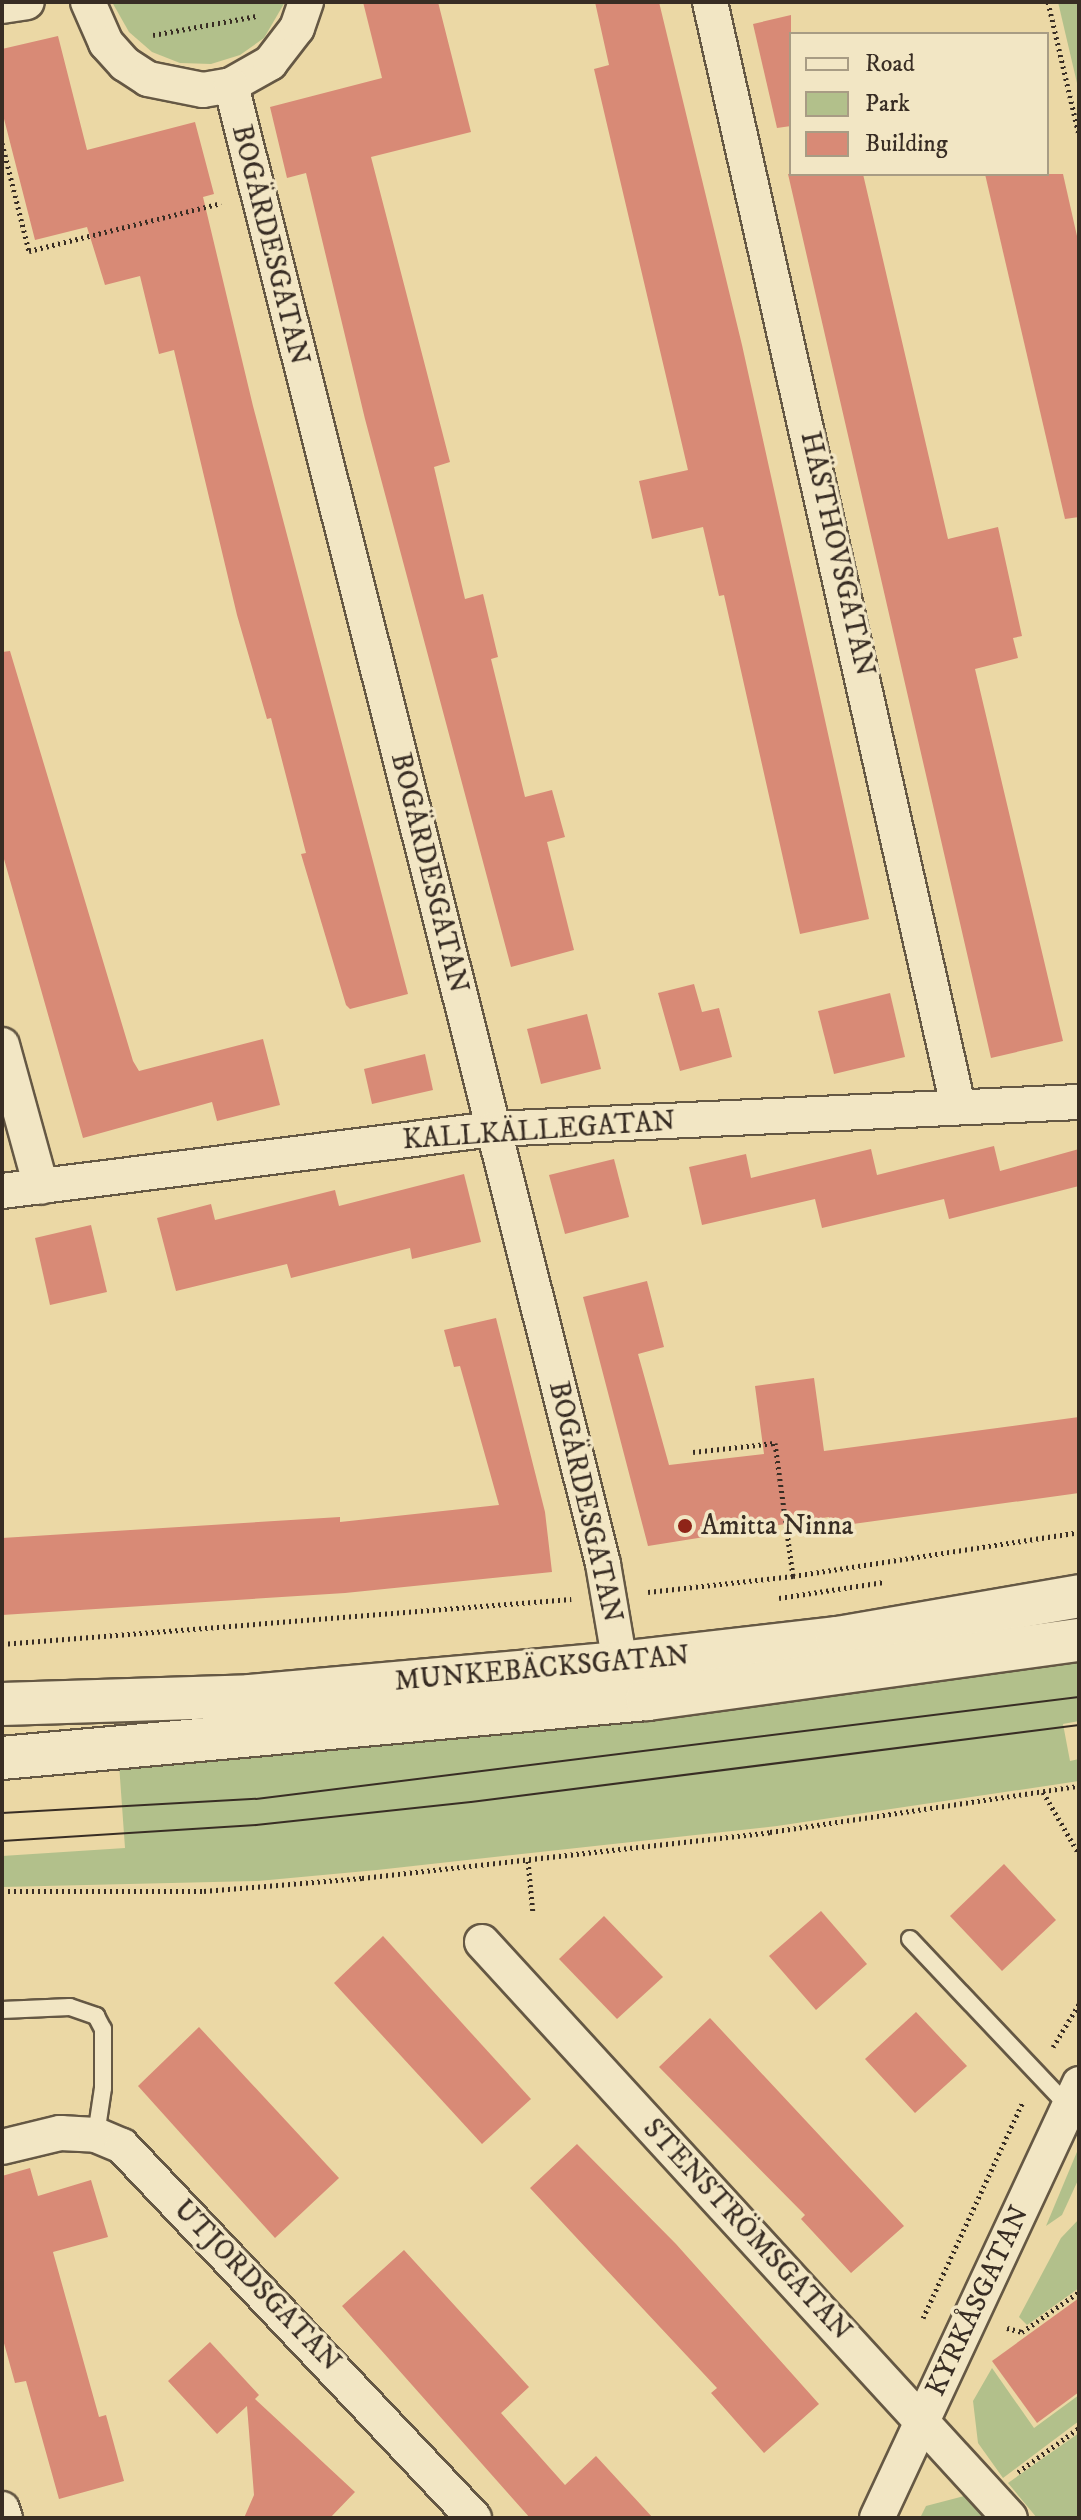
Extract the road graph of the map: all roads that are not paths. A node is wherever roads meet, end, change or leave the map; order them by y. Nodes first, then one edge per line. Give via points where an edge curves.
1 (27, 2) edge
2 (88, 2) edge
3 (710, 2) edge
4 (306, 5) edge
5 (2, 6) edge
6 (231, 85) junction
7 (2, 1045) edge
8 (1079, 1102) edge
9 (958, 1106) junction
10 (493, 1129) junction
11 (41, 1187) junction
12 (2, 1191) edge
13 (1079, 1596) edge
14 (1079, 1640) edge
15 (620, 1663) junction
16 (2, 1704) edge
17 (2, 1758) edge
18 (910, 1939) dead end
19 (482, 1942) dead end
20 (2, 2010) edge
21 (1074, 2095) edge
22 (96, 2135) junction
23 (2, 2147) edge
24 (923, 2421) junction
25 (2, 2509) edge
26 (5, 2518) edge
27 (474, 2518) edge
28 (877, 2518) edge
29 (1010, 2518) edge

1 - 5 street
2 - 6 street via 106,43 148,79 175,88
3 - 9 street, HÄSTHOVSGATAN
4 - 6 street via 285,47 270,63
6 - 10 street, BOGÄRDESGATAN
7 - 11 street
8 - 9 street, KALLKÄLLEGATAN
9 - 10 street, KALLKÄLLEGATAN
10 - 11 street, KALLKÄLLEGATAN
10 - 15 street, BOGÄRDESGATAN via 610,1596
11 - 12 street, KALLKÄLLEGATAN
13 - 15 street, MUNKEBÄCKSGATAN via 837,1638
14 - 17 street, MUNKEBÄCKSGATAN via 647,1699
15 - 16 street, MUNKEBÄCKSGATAN via 250,1696
18 - 21 lane
19 - 24 street, STENSTRÖMSGATAN
20 - 22 lane via 70,2007 96,2016 103,2029 103,2088
21 - 24 street, KYRKÅSGATAN
22 - 23 street, UTJORDSGATAN via 60,2133
22 - 27 street, UTJORDSGATAN via 122,2146 134,2158
24 - 28 street, KYRKÅSGATAN
24 - 29 street, STENSTRÖMSGATAN
25 - 26 street

